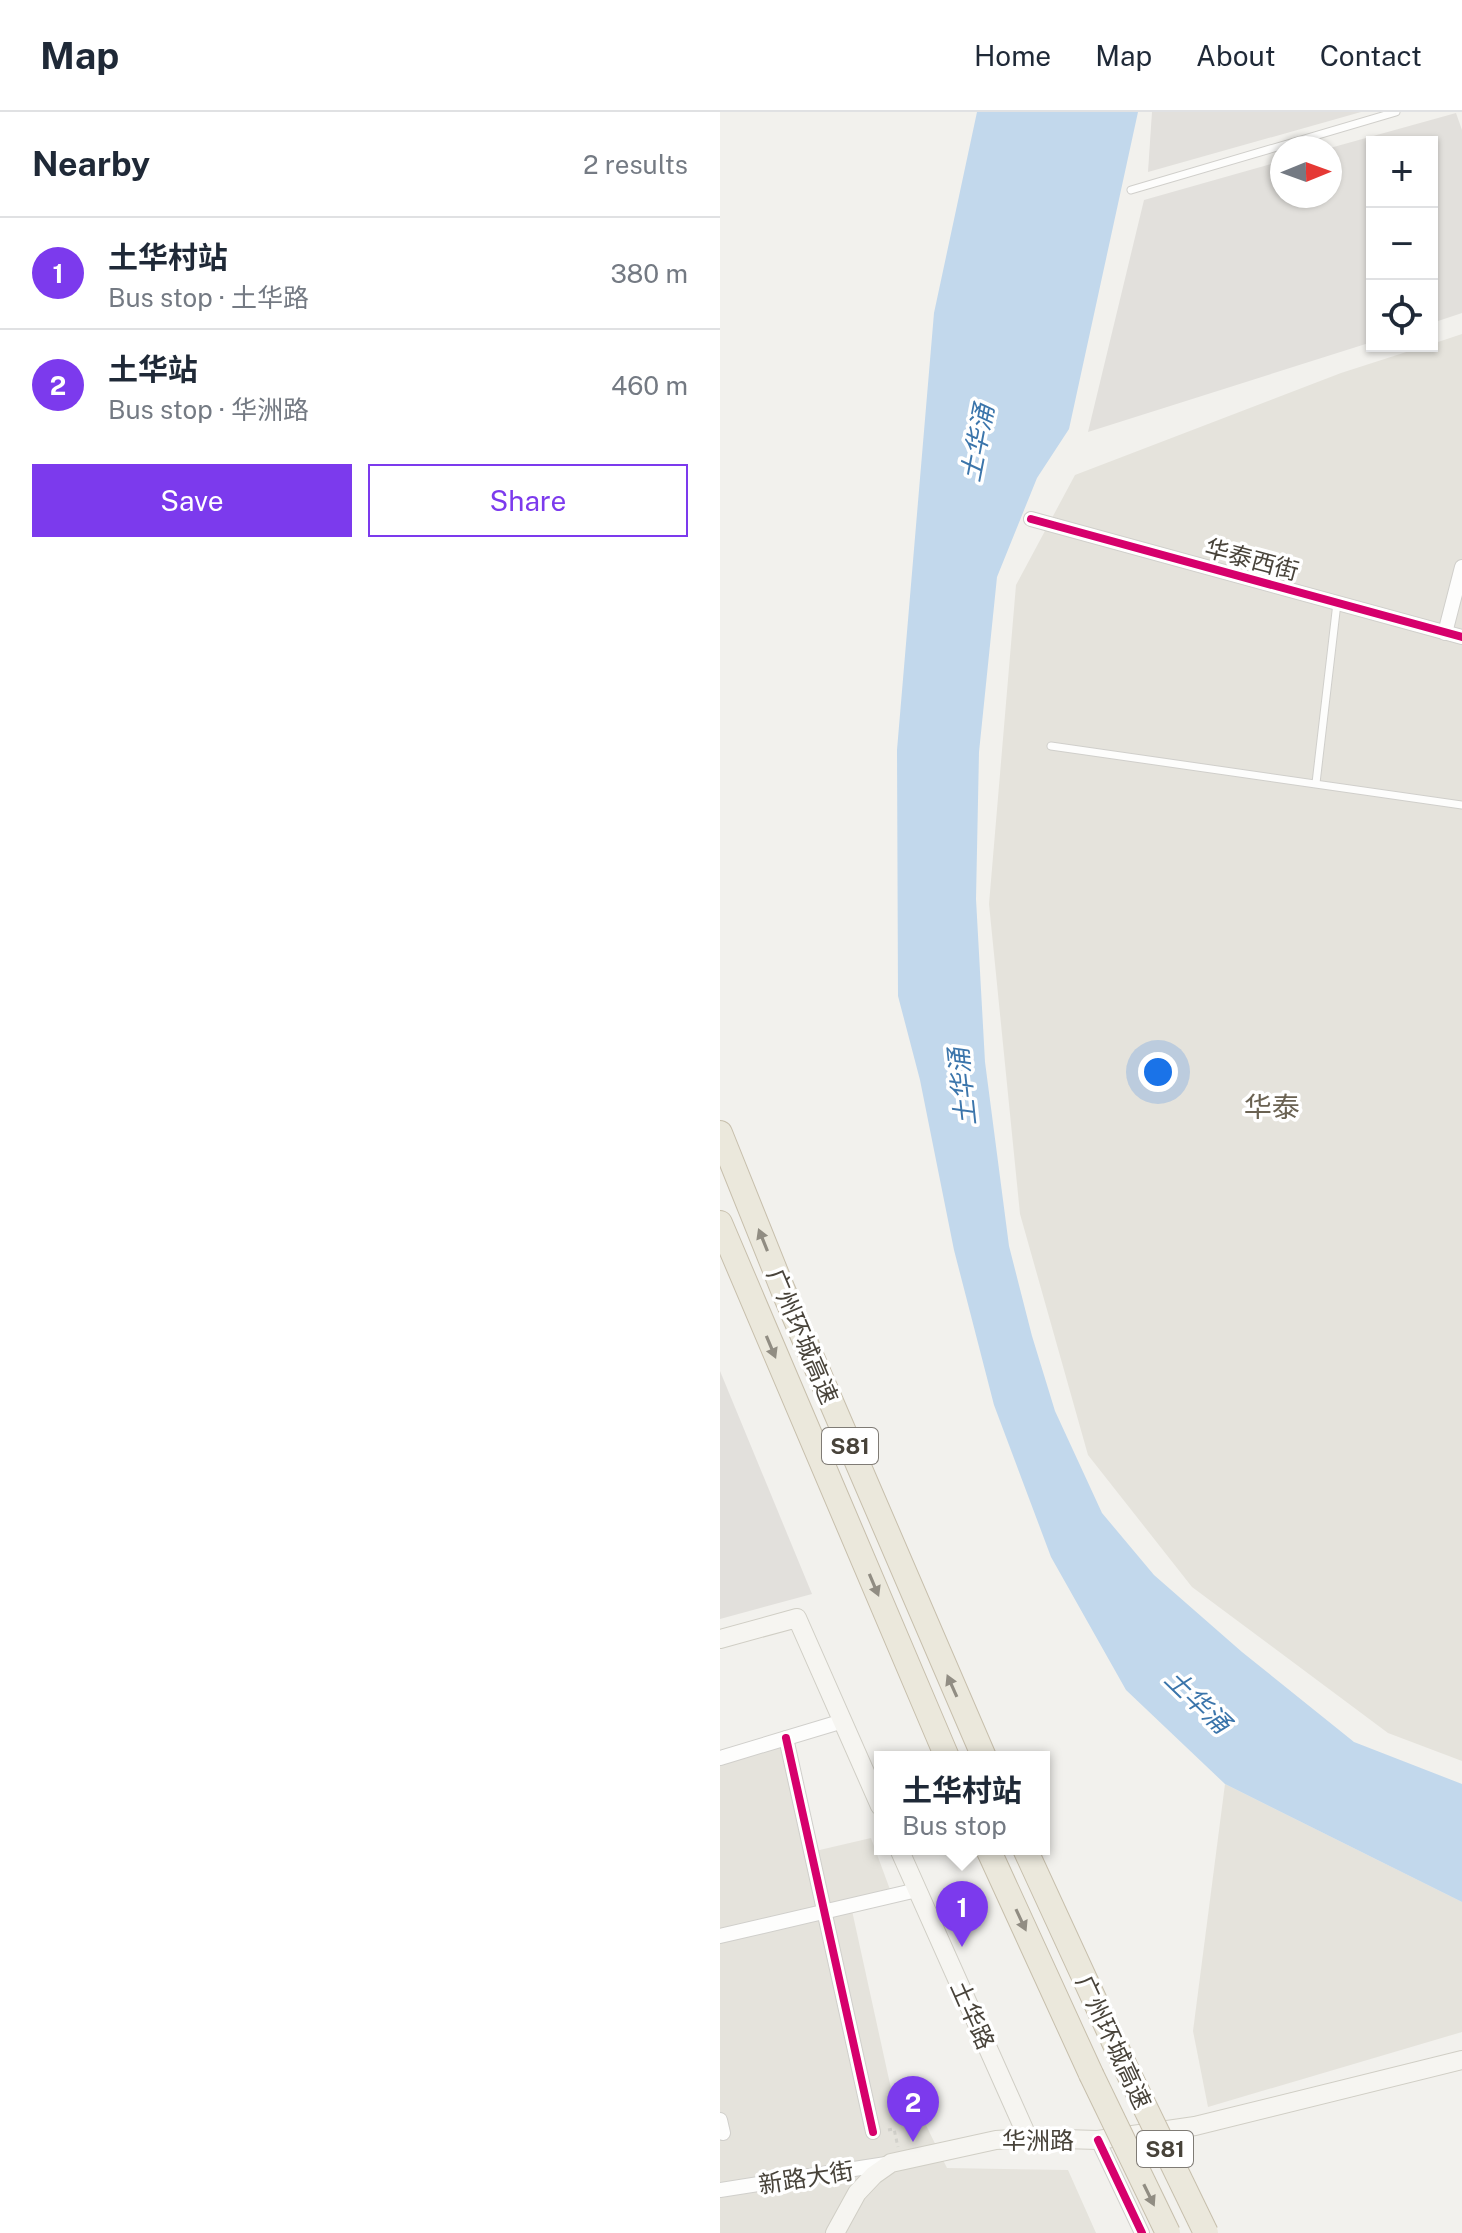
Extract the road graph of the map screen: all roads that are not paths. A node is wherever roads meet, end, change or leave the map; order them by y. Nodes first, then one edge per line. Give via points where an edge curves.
1 (1396, 112) edge
2 (1131, 190) dead end
3 (1031, 519) dead end
4 (1462, 567) edge
5 (1337, 603) junction
6 (1445, 633) junction
7 (1462, 637) edge
8 (1051, 746) dead end
9 (1316, 783) junction
10 (1462, 805) edge
11 (720, 1133) edge
12 (720, 1223) edge
13 (720, 1639) edge
14 (843, 1721) junction
15 (786, 1738) junction
16 (944, 1751) edge
17 (981, 1751) edge
18 (720, 1758) edge
19 (874, 1792) edge
20 (902, 1855) edge
21 (991, 1855) edge
22 (1028, 1855) edge
23 (917, 1890) junction
24 (824, 1911) junction
25 (720, 1936) edge
26 (1462, 2060) edge
27 (873, 2132) road end
28 (1028, 2138) junction
29 (1098, 2140) junction
30 (896, 2162) junction
31 (720, 2190) edge
32 (835, 2233) edge
33 (1142, 2233) edge
34 (1168, 2233) edge
35 (1206, 2233) edge

1 - 2 lane
3 - 5 street, 华泰西街
4 - 6 street
5 - 6 street, 华泰西街
5 - 9 lane
6 - 7 street, 华泰西街
8 - 9 lane
9 - 10 lane
17 -> 11 highway, 广州环城高速 / S81
12 -> 16 highway, 广州环城高速 / S81
13 - 14 main road via 797,1618
14 - 15 street
14 - 19 main road
15 - 18 street
15 - 24 street
20 - 23 main road, 土华路
21 -> 34 highway, 广州环城高速 / S81, bridge
22 - 35 highway, 广州环城高速 / S81, bridge
23 - 24 street
23 - 28 main road, 土华路
24 - 25 street
24 - 27 street
26 - 29 main road, 华洲路 via 1195,2126
28 - 29 main road, 华洲路
28 - 30 main road, 华洲路
29 - 33 street
30 - 31 street, 新路大街
30 - 32 main road, 华洲路 via 857,2193

